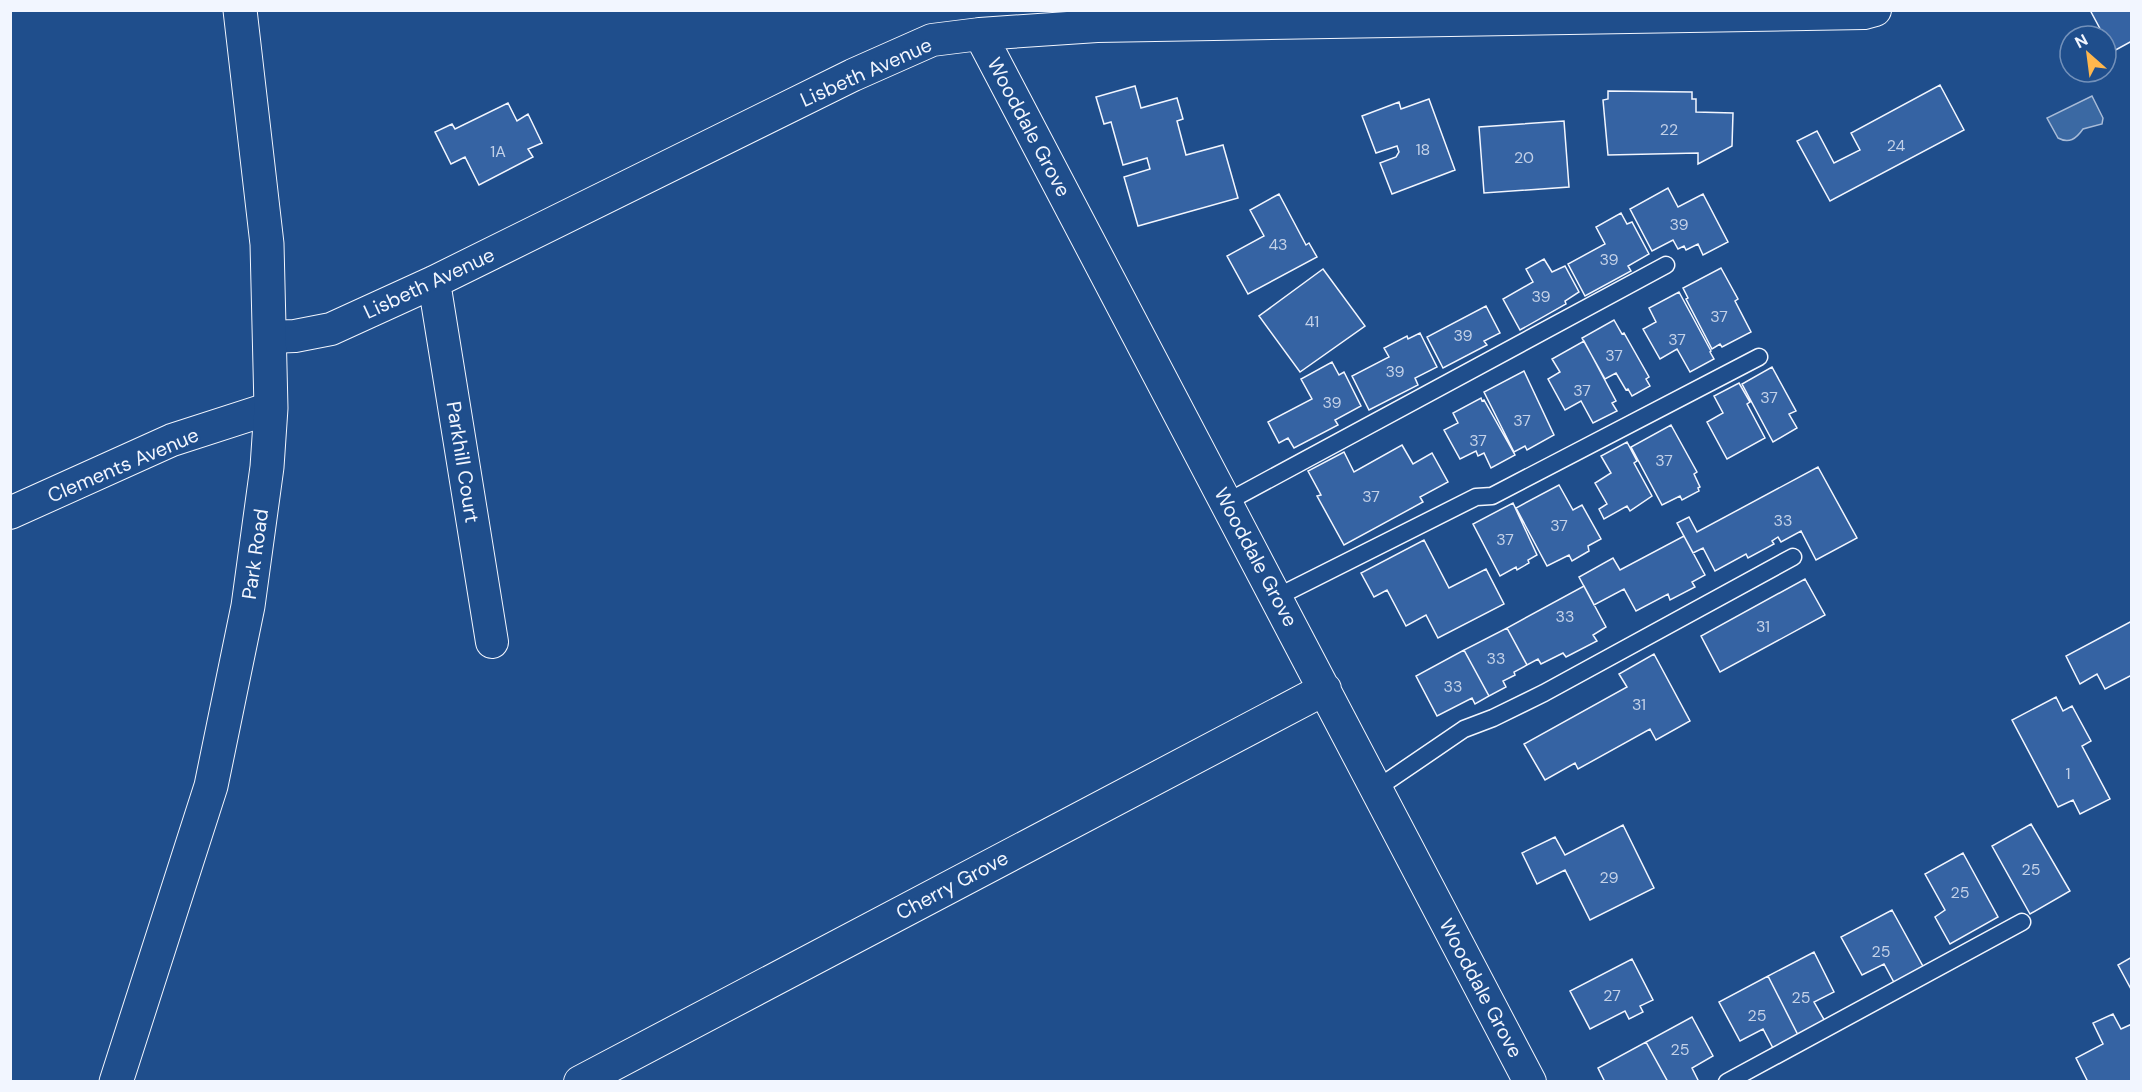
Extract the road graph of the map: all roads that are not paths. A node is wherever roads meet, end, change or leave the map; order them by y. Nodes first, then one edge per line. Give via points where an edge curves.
1 (240, 10) edge
2 (1875, 10) edge
3 (1669, 14) edge
4 (980, 34) junction
5 (1666, 265) dead end
6 (434, 282) junction
7 (269, 337) junction
8 (1759, 357) dead end
9 (271, 408) junction
10 (1227, 502) junction
11 (10, 513) edge
12 (1792, 557) dead end
13 (1277, 597) junction
14 (492, 642) dead end
15 (1325, 690) junction
16 (1376, 789) junction
17 (2022, 922) dead end
18 (116, 1082) edge
19 (580, 1082) edge
20 (1530, 1082) edge
21 (1727, 1082) edge

1 - 7 street, Park Road via 267,244
2 - 3 street, Lisbeth Avenue
3 - 4 street, Lisbeth Avenue via 1097,26
4 - 6 street, Lisbeth Avenue via 932,40 853,75
4 - 10 street, Wooddale Grove
5 - 10 lane
6 - 7 street, Lisbeth Avenue via 331,329
6 - 14 street, Parkhill Court
7 - 9 street, Park Road
8 - 13 lane via 1492,495 1476,497
9 - 11 street, Clements Avenue via 172,440
9 - 18 street, Park Road via 248,606 212,786
10 - 13 street, Wooddale Grove
12 - 16 lane via 1544,693 1464,729
13 - 15 street, Wooddale Grove
15 - 16 street, Wooddale Grove
15 - 19 street, Cherry Grove
16 - 20 street, Wooddale Grove
17 - 21 lane

